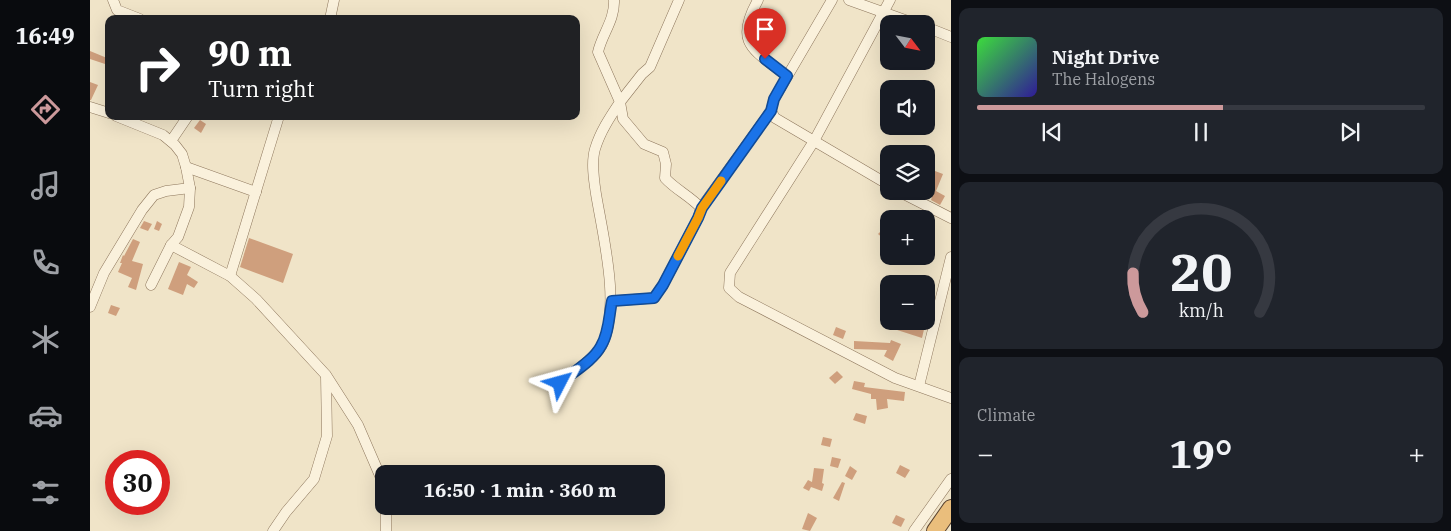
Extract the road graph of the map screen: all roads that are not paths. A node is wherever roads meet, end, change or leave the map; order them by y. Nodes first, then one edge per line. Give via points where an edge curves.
1 (334, 0) edge
2 (614, 0) edge
3 (679, 0) edge
4 (758, 0) edge
5 (832, 0) edge
6 (848, 0) edge
7 (890, 0) edge
8 (117, 9) edge
9 (883, 12) junction
10 (131, 15) edge
11 (331, 15) edge
12 (891, 15) edge
13 (935, 30) edge
14 (950, 35) edge
15 (787, 76) junction
16 (620, 102) junction
17 (90, 107) edge
18 (771, 111) junction
19 (105, 112) edge
20 (126, 120) edge
21 (185, 120) edge
22 (278, 120) edge
23 (171, 141) junction
24 (814, 141) junction
25 (186, 167) junction
26 (880, 181) edge
27 (190, 188) junction
28 (256, 192) junction
29 (916, 200) edge
30 (702, 208) junction
31 (951, 218) edge
32 (171, 245) junction
33 (951, 258) edge
34 (230, 276) junction
35 (151, 285) dead end
36 (612, 301) junction
37 (90, 307) edge
38 (326, 375) junction
39 (560, 383) dead end
40 (919, 386) junction
41 (951, 398) edge
42 (375, 465) edge
43 (951, 478) edge
44 (951, 508) edge
45 (386, 515) edge
46 (274, 531) edge
47 (386, 531) edge
48 (914, 531) edge
49 (935, 531) edge

1 - 11 street
2 - 16 street via 610,27 598,52
3 - 16 street via 650,67
4 - 15 street via 749,16 747,37 754,50
5 - 15 street
6 - 9 street
7 - 9 street
8 - 10 street
9 - 12 street
9 - 24 street
13 - 14 street
15 - 18 street
16 - 30 street via 623,119 644,144 662,152 666,164 665,178
16 - 36 street via 604,126 594,150 594,177
17 - 19 street
18 - 24 street via 775,118
18 - 30 street
20 - 23 street
21 - 23 street
22 - 28 street
23 - 25 street via 182,154
24 - 26 street
24 - 40 street via 730,273 729,288 739,297 844,352 895,378
25 - 27 street
25 - 28 street
27 - 32 street via 189,207 178,237
27 - 37 street via 154,195 104,273
28 - 34 street
29 - 31 street
30 - 36 street via 654,298
32 - 34 street
32 - 35 street
33 - 40 street
34 - 38 street via 256,299
36 - 39 street via 602,345
38 - 42 street via 358,425
38 - 46 street via 328,436 314,479
40 - 41 street
43 - 48 street
44 - 49 highway
45 - 47 street

